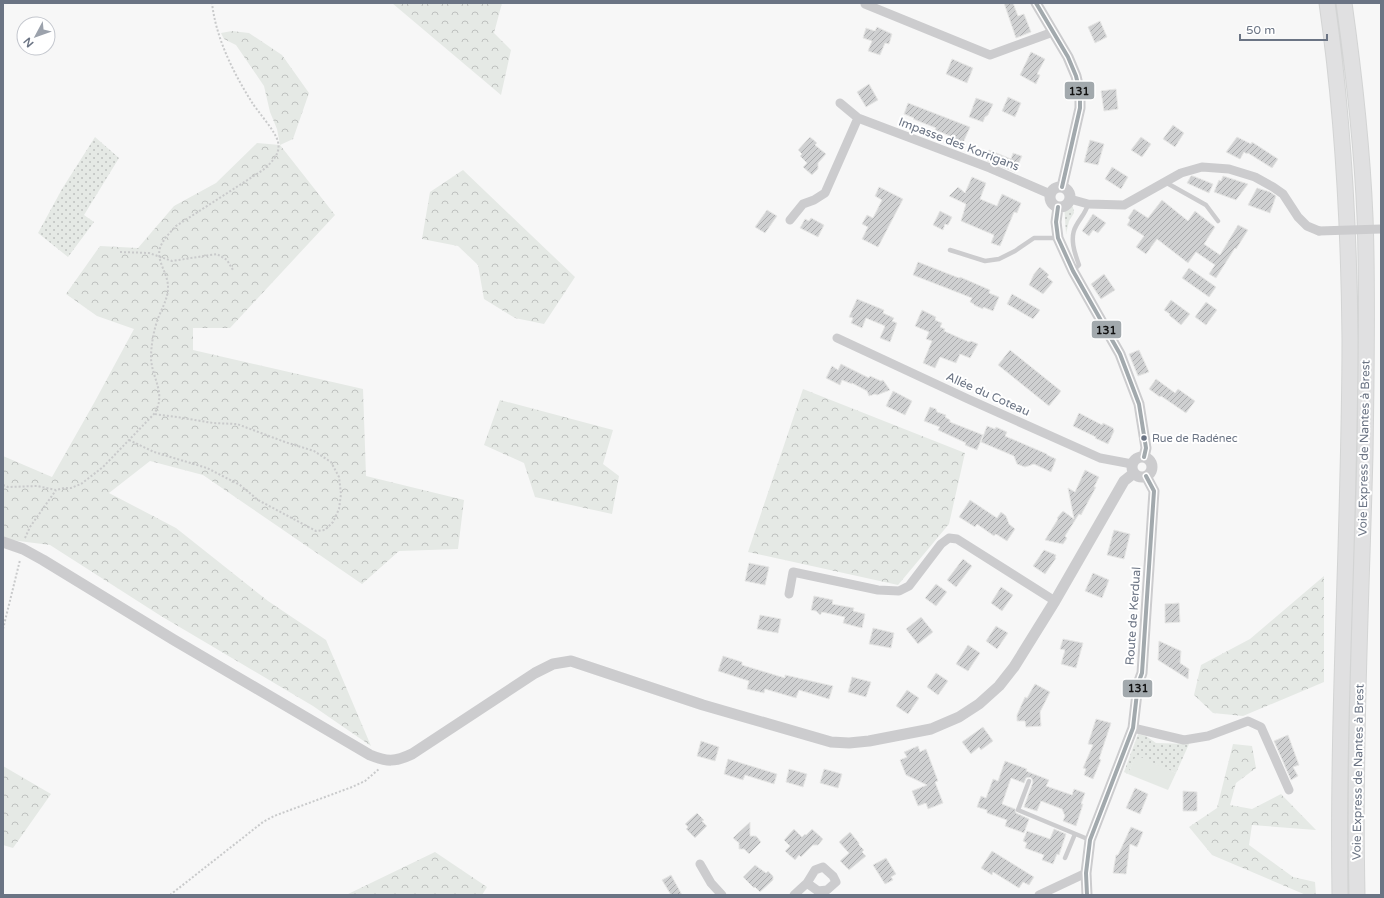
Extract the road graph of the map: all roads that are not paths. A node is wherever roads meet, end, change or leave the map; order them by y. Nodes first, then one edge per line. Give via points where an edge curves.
1 (1036, 3) edge
2 (1327, 3) edge
3 (1344, 3) edge
4 (866, 4) dead end
5 (1053, 32) junction
6 (840, 104) dead end
7 (858, 118) junction
8 (1165, 182) junction
9 (1062, 187) junction
10 (1050, 194) junction
11 (1070, 199) junction
12 (1088, 204) junction
13 (1058, 206) junction
14 (790, 220) dead end
15 (1218, 221) dead end
16 (1381, 229) edge
17 (1058, 238) junction
18 (950, 250) dead end
19 (1073, 271) junction
20 (837, 338) dead end
21 (1144, 457) junction
22 (1133, 468) junction
23 (1146, 476) junction
24 (3, 542) edge
25 (789, 594) dead end
26 (1056, 601) junction
27 (1133, 728) junction
28 (1029, 781) dead end
29 (1289, 790) dead end
30 (1075, 834) junction
31 (1090, 840) junction
32 (1065, 858) dead end
33 (700, 864) dead end
34 (1086, 873) junction
35 (807, 883) dead end
36 (722, 895) edge
37 (794, 895) edge
38 (1040, 895) edge
39 (1087, 895) edge
40 (1340, 895) edge
41 (1357, 895) edge

1 - 5 street
2 - 40 highway, Voie Express de Nantes à Brest via 1340,102 1344,160 1350,338 1339,781
3 - 41 highway, Voie Express de Nantes à Brest via 1357,100 1365,219 1366,390 1356,782
4 - 5 street via 990,55
5 - 9 street via 1068,57 1080,93 1080,108
6 - 7 street, Impasse des Korrigans
7 - 10 street, Impasse des Korrigans via 990,168
7 - 14 street via 825,193 803,204
8 - 12 street via 1124,205
8 - 15 lane via 1206,205
8 - 16 street, bridge via 1181,173 1202,167 1229,170 1255,177 1283,194 1298,217 1307,226 1319,231
9 - 10 street via 1054,189
9 - 11 street via 1069,192
10 - 13 street via 1052,203
11 - 12 street
11 - 13 street via 1064,206
12 - 19 lane via 1075,227 1072,247 1079,265
13 - 17 street
17 - 18 lane via 1034,238 999,259 985,262
17 - 19 street
19 - 21 street via 1120,354 1139,404 1146,448
20 - 22 street, Allée du Coteau via 1100,458
21 - 22 street via 1136,459
21 - 23 street via 1150,460 1152,466 1151,472
22 - 23 street via 1139,477
22 - 26 street
23 - 27 street, Route de Kerdual via 1154,491 1142,673 1138,684
24 - 26 street via 43,560 370,755 387,761 412,754 535,673 553,664 571,661 703,705 831,742 869,741 931,729 979,704 999,686
25 - 26 street via 793,572 878,590 899,591 909,586 941,544 949,538 957,538
27 - 29 street via 1184,740 1208,736 1248,722 1261,727
27 - 31 street, Route de Kerdual
28 - 30 lane via 1018,810
30 - 31 lane
30 - 32 lane
31 - 34 street, Route de Kerdual
33 - 36 street via 711,883
34 - 38 street
34 - 39 street, Route de Kerdual
35 - 37 street

